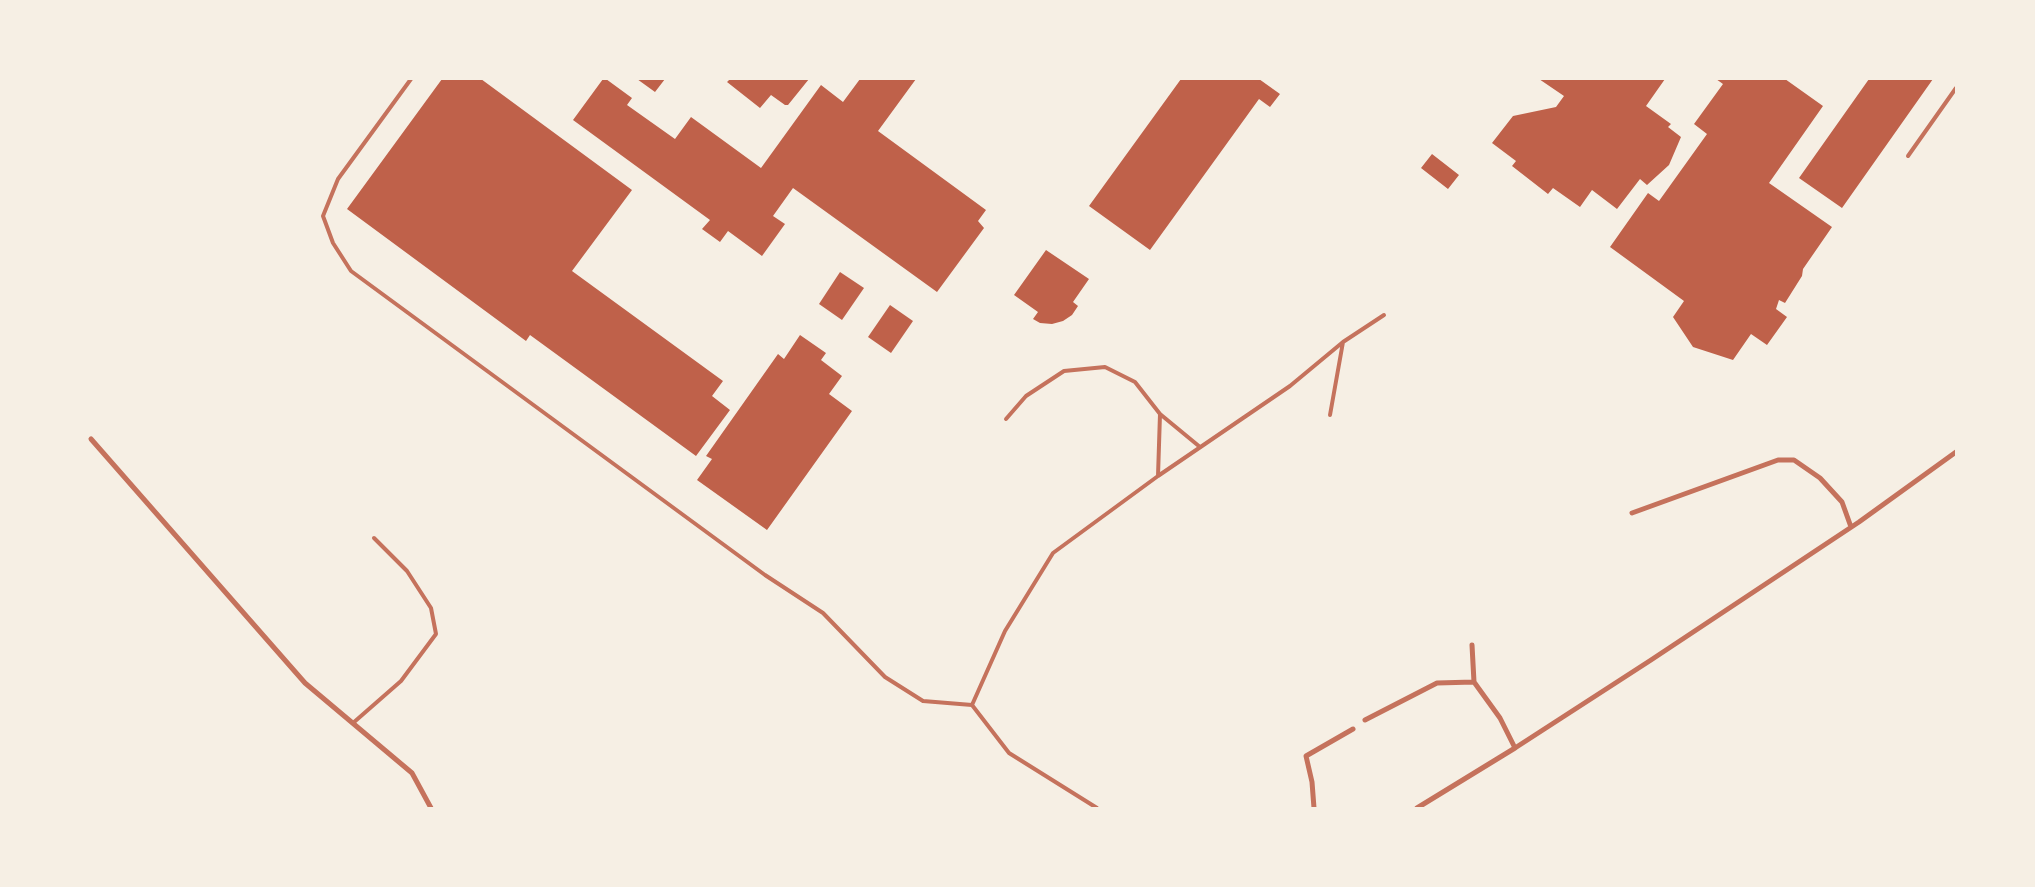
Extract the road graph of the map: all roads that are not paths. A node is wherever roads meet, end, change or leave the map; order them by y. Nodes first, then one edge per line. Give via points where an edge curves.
1 (411, 79) edge
2 (1956, 88) edge
3 (1908, 156) dead end
4 (1384, 314) dead end
5 (1343, 342) junction
6 (1160, 414) junction
7 (1330, 415) dead end
8 (1006, 419) dead end
9 (91, 440) dead end
10 (1200, 447) junction
11 (1956, 452) edge
12 (1158, 476) junction
13 (1632, 513) dead end
14 (1852, 527) junction
15 (374, 538) dead end
16 (1472, 645) dead end
17 (1474, 682) junction
18 (972, 705) junction
19 (1365, 720) dead end
20 (353, 723) junction
21 (1353, 729) dead end
22 (1515, 748) junction
23 (431, 808) edge
24 (1097, 808) edge
25 (1314, 808) edge
26 (1417, 808) edge

1 - 18 lane via 338,179 323,216 350,271 765,575 822,613 885,677 923,701
2 - 3 lane
4 - 5 lane
5 - 7 lane
5 - 10 lane via 1290,386
6 - 8 lane via 1135,382 1105,367 1064,371 1026,396
6 - 10 lane
6 - 12 lane
9 - 20 street via 305,684
10 - 12 lane
11 - 14 street
12 - 18 lane via 1053,553 1004,631
13 - 14 street via 1778,460 1794,460 1820,478 1842,502
14 - 22 street
15 - 20 lane via 412,578 431,608 436,634 401,681
16 - 17 street
17 - 19 street via 1437,683
17 - 22 street via 1500,718
18 - 24 lane via 1009,753
20 - 23 street via 412,773
21 - 25 street via 1306,756
22 - 26 street

